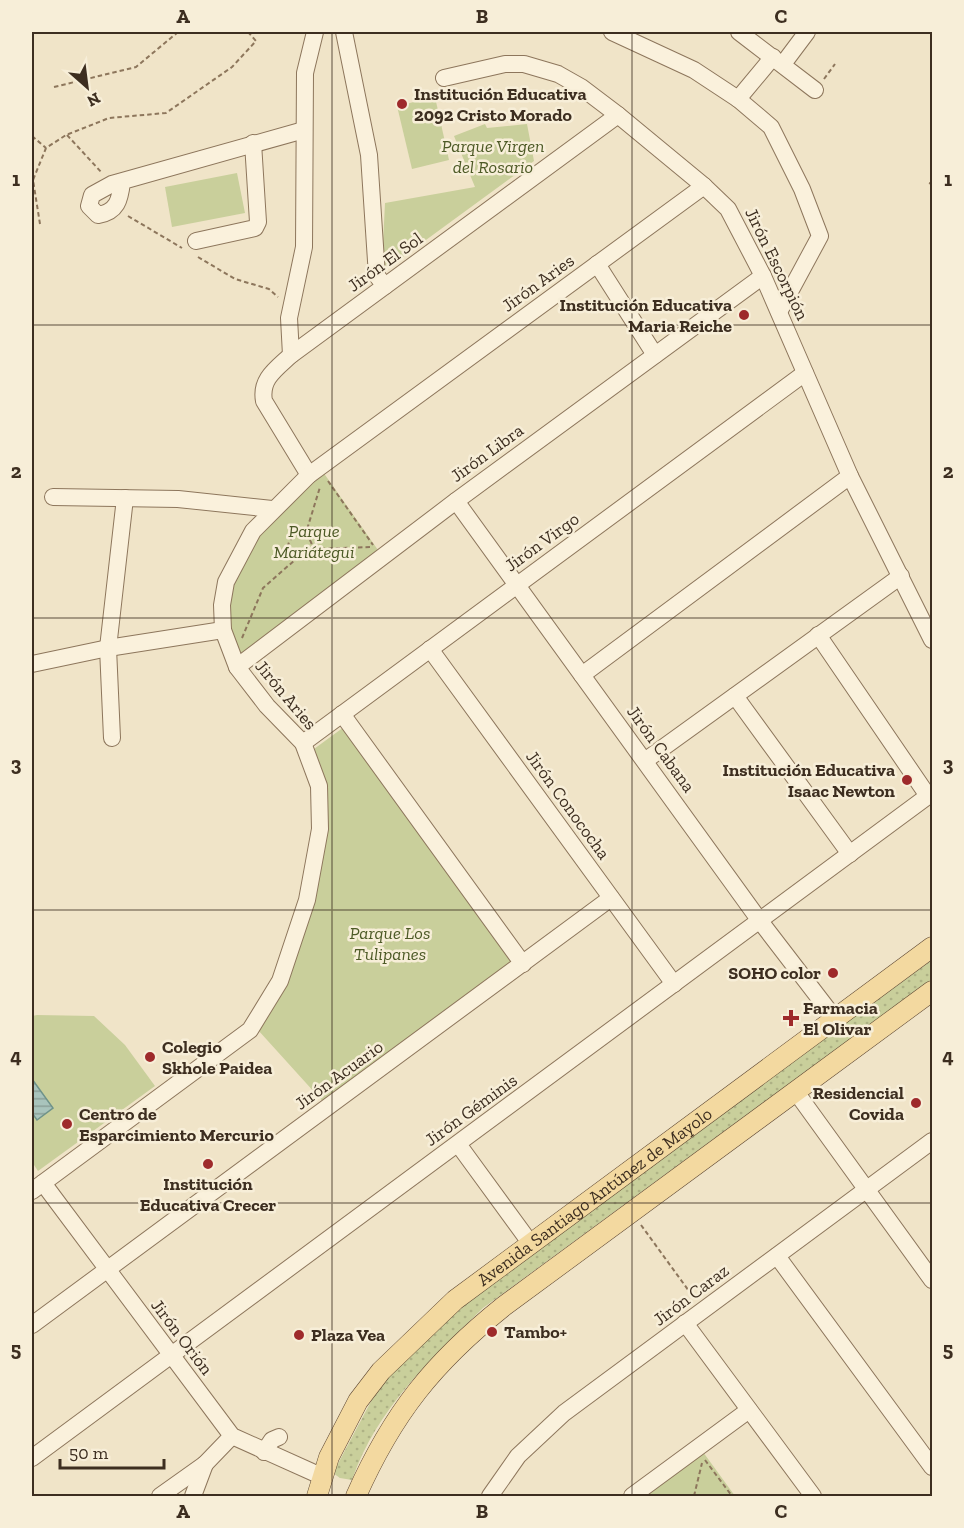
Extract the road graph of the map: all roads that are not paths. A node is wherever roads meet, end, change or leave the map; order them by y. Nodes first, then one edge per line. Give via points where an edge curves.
1 (315, 32) edge
2 (344, 32) edge
3 (612, 32) edge
4 (739, 32) edge
5 (807, 32) edge
6 (778, 60) junction
7 (444, 78) dead end
8 (815, 90) dead end
9 (738, 99) junction
10 (618, 115) junction
11 (304, 130) junction
12 (253, 143) junction
13 (117, 183) road end
14 (704, 186) junction
15 (192, 249) road end
16 (597, 264) junction
17 (764, 276) junction
18 (385, 286) junction
19 (779, 312) junction
20 (291, 355) junction
21 (655, 355) junction
22 (805, 373) junction
23 (317, 472) junction
24 (850, 476) junction
25 (53, 497) dead end
26 (125, 498) junction
27 (456, 501) junction
28 (272, 509) junction
29 (901, 576) junction
30 (516, 586) junction
31 (223, 630) junction
32 (818, 635) junction
33 (933, 640) edge
34 (108, 648) junction
35 (430, 649) junction
36 (32, 664) edge
37 (237, 667) junction
38 (582, 675) junction
39 (735, 696) junction
40 (342, 714) junction
41 (112, 738) dead end
42 (303, 743) junction
43 (646, 760) junction
44 (930, 795) edge
45 (850, 854) junction
46 (611, 898) junction
47 (760, 921) junction
48 (933, 947) edge
49 (523, 964) junction
50 (674, 984) junction
51 (933, 991) edge
52 (836, 1020) junction
53 (796, 1092) junction
54 (692, 1126) junction
55 (933, 1141) edge
56 (458, 1144) junction
57 (719, 1147) junction
58 (703, 1159) junction
59 (37, 1187) edge
60 (866, 1189) junction
61 (531, 1244) junction
62 (777, 1256) junction
63 (107, 1269) junction
64 (933, 1280) edge
65 (685, 1323) junction
66 (32, 1325) edge
67 (172, 1355) junction
68 (749, 1410) junction
69 (232, 1436) junction
70 (279, 1437) dead end
71 (264, 1452) junction
72 (32, 1458) edge
73 (205, 1464) junction
74 (933, 1467) edge
75 (321, 1476) junction
76 (160, 1497) edge
77 (193, 1497) edge
78 (316, 1497) edge
79 (356, 1497) edge
80 (490, 1497) edge
81 (632, 1497) edge
82 (813, 1497) edge

1 - 11 street via 305,73
2 - 18 street via 369,155 377,276
3 - 9 street via 681,62
4 - 6 street
5 - 6 street
6 - 8 street
6 - 9 street
7 - 10 street, Jirón Escorpión via 505,64 534,67 570,80
9 - 19 street via 773,130 819,232 819,239
10 - 14 street, Jirón Escorpión
10 - 18 street, Jirón El Sol
11 - 12 street
11 - 20 street via 304,247 291,309
12 - 13 street
12 - 15 street via 258,222 255,228
14 - 16 street, Jirón Aries
14 - 17 street, Jirón Escorpión via 728,209
16 - 21 street
16 - 23 street, Jirón Aries
17 - 19 street, Jirón Escorpión
17 - 21 street, Jirón Libra
18 - 20 street, Jirón El Sol
19 - 22 street, Jirón Escorpión
20 - 23 street, Jirón El Sol via 269,375 263,396
21 - 27 street, Jirón Libra
22 - 24 street, Jirón Escorpión
22 - 30 street, Jirón Virgo
23 - 28 street, Jirón Aries
24 - 29 street, Jirón Escorpión
24 - 38 street
25 - 26 street
26 - 28 street
26 - 34 street
27 - 30 street, Jirón Cabana
27 - 37 street, Jirón Libra
28 - 31 street, Jirón Aries via 253,531 226,582
29 - 32 street
29 - 33 street, Jirón Escorpión
30 - 35 street, Jirón Virgo
30 - 38 street, Jirón Cabana
31 - 34 street
31 - 37 street, Jirón Aries
32 - 39 street
32 - 44 street
34 - 36 street
34 - 41 street
35 - 40 street, Jirón Virgo
35 - 46 street, Jirón Conococha
37 - 42 street, Jirón Aries
38 - 43 street, Jirón Cabana
39 - 43 street
39 - 45 street
40 - 42 street, Jirón Virgo
40 - 49 street
42 - 59 street, Jirón Aries via 319,786 320,829 307,900 269,1002 250,1030
43 - 47 street, Jirón Cabana
44 - 45 street, Jirón Géminis
45 - 47 street, Jirón Géminis
46 - 49 street, Jirón Acuario
46 - 50 street, Jirón Conococha
47 - 50 street, Jirón Géminis
47 - 52 street, Jirón Cabana
48 - 52 main road, Avenida Santiago Antúnez de Mayolo
49 - 63 street, Jirón Acuario
50 - 56 street, Jirón Géminis
51 - 53 main road, Avenida Santiago Antúnez de Mayolo
52 - 54 main road, Avenida Santiago Antúnez de Mayolo
53 - 57 main road, Avenida Santiago Antúnez de Mayolo
53 - 60 street
54 - 57 main road via 710,1144
54 - 58 main road via 704,1149
54 - 61 main road, Avenida Santiago Antúnez de Mayolo
55 - 60 street, Jirón Caraz
56 - 61 street
56 - 67 street, Jirón Géminis
57 - 58 main road, Avenida Santiago Antúnez de Mayolo
58 - 79 main road, Avenida Santiago Antúnez de Mayolo via 504,1306 440,1362 405,1404
59 - 63 street, Jirón Orión
60 - 62 street, Jirón Caraz
60 - 64 street
61 - 75 main road, Avenida Santiago Antúnez de Mayolo via 455,1300 381,1371 358,1401
62 - 65 street, Jirón Caraz
62 - 74 street
63 - 66 street, Jirón Acuario
63 - 67 street, Jirón Orión
65 - 68 street
65 - 80 street, Jirón Caraz via 539,1435 514,1461
67 - 69 street, Jirón Orión
67 - 72 street, Jirón Géminis
68 - 81 street
68 - 82 street
69 - 71 street, Jirón Orión
69 - 73 street
70 - 71 street
71 - 75 street, Jirón Orión
73 - 76 street
73 - 77 street
75 - 78 main road, Avenida Santiago Antúnez de Mayolo

